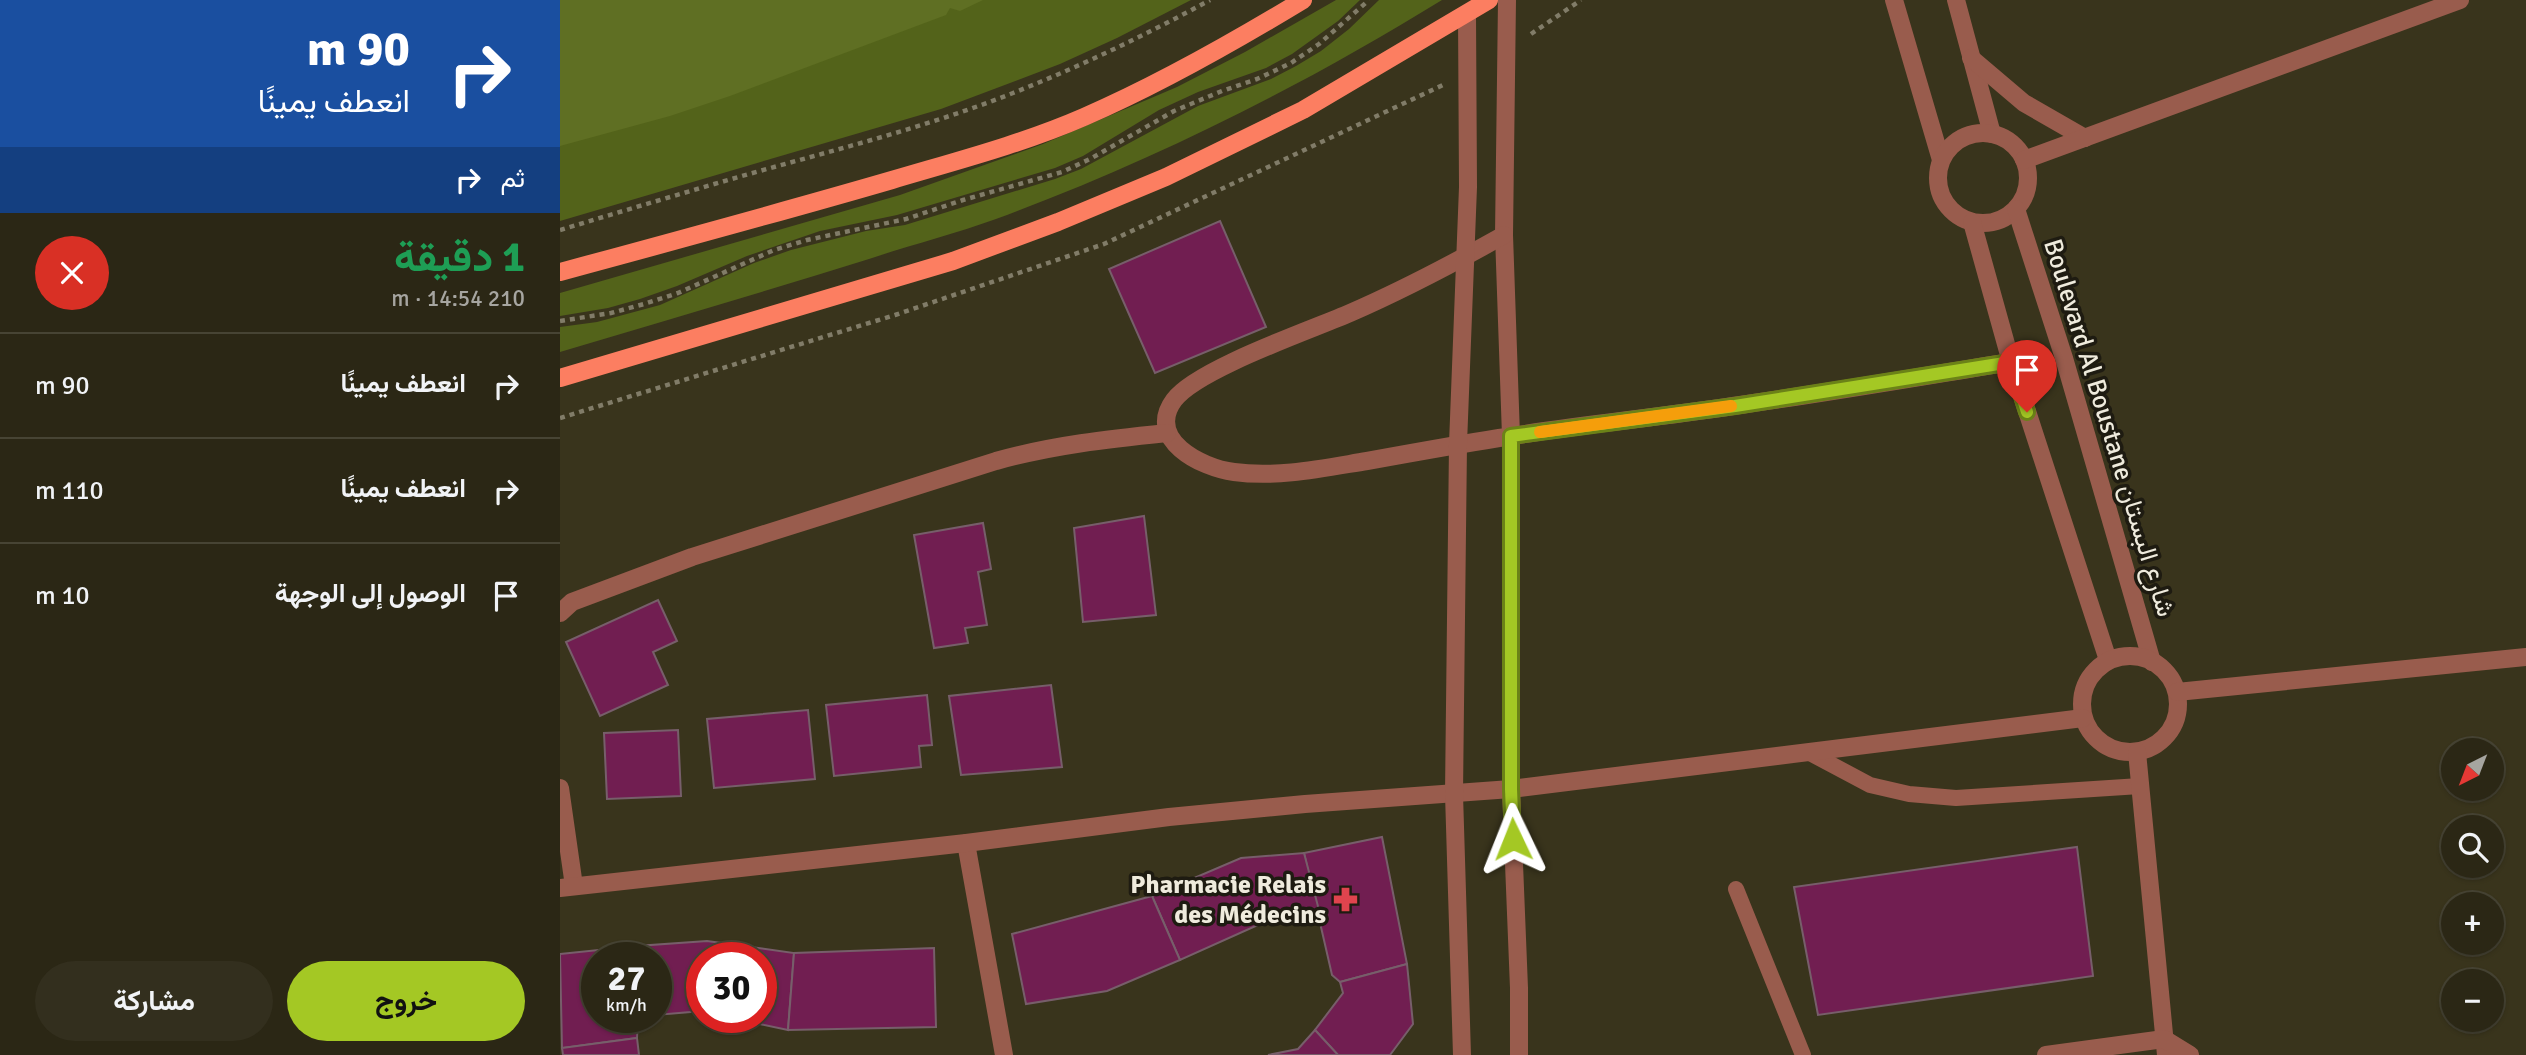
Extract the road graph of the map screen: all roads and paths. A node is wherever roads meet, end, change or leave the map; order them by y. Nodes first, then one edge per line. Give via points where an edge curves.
1 (1210, 0) edge
2 (1303, 0) edge
3 (1489, 0) edge
4 (1507, 0) edge
5 (1894, 0) edge
6 (1956, 0) edge
7 (2460, 0) edge
8 (1467, 15) junction
9 (1971, 58) junction
10 (1992, 134) junction
11 (2085, 138) junction
12 (1941, 160) junction
13 (2024, 160) junction
14 (2016, 209) junction
15 (1972, 222) junction
16 (560, 230) edge
17 (1504, 235) junction
18 (1466, 257) junction
19 (560, 272) edge
20 (2011, 362) junction
21 (560, 378) edge
22 (1167, 433) junction
23 (1511, 436) junction
24 (1458, 444) junction
25 (560, 613) edge
26 (2526, 657) edge
27 (2109, 660) junction
28 (2152, 662) junction
29 (2176, 692) junction
30 (2083, 718) junction
31 (1808, 752) junction
32 (2137, 752) junction
33 (2140, 786) junction
34 (560, 788) edge
35 (1511, 789) junction
36 (1454, 794) junction
37 (967, 843) junction
38 (567, 887) edge
39 (1735, 889) dead end
40 (2165, 1047) edge
41 (1003, 1055) edge
42 (1462, 1055) edge
43 (1519, 1055) edge
44 (1803, 1055) edge
45 (2046, 1055) edge
46 (2190, 1055) edge

1 - 16 path via 1098,57 925,124
2 - 19 main road via 1154,85 1032,137
3 - 8 main road
4 - 17 street
5 - 12 street
6 - 9 street
7 - 11 street
8 - 18 street
8 - 21 main road via 1303,110 1166,177 1058,222 953,261
9 - 10 street
9 - 11 street via 2024,103
10 - 12 street via 1962,138
10 - 13 street via 2016,148
11 - 13 street
12 - 15 street via 1939,191 1946,205
13 - 14 street via 2027,186
14 - 15 street via 1988,223
14 - 28 street, Boulevard Al Boustane شارع البستان
15 - 20 street
17 - 18 street
17 - 23 street
18 - 22 street via 1204,377 1176,397 1166,418
18 - 24 street
20 - 23 street
20 - 27 street
22 - 24 street via 1190,457 1213,468 1269,474
22 - 25 street via 1080,442 996,461 692,557 572,602
23 - 24 street
23 - 35 street
24 - 36 street
26 - 29 street
27 - 28 street via 2123,656
27 - 30 street via 2088,679 2081,705
28 - 29 street via 2163,669
29 - 32 street via 2177,715 2166,736
30 - 31 street
30 - 32 street via 2089,731 2109,748
31 - 33 lane via 1870,785 1956,799
31 - 35 street
32 - 33 street
33 - 40 street
34 - 38 street
35 - 36 street
35 - 43 street
36 - 37 street via 1183,816
36 - 42 street
37 - 38 street
37 - 41 street
39 - 44 lane
40 - 45 street
40 - 46 street

